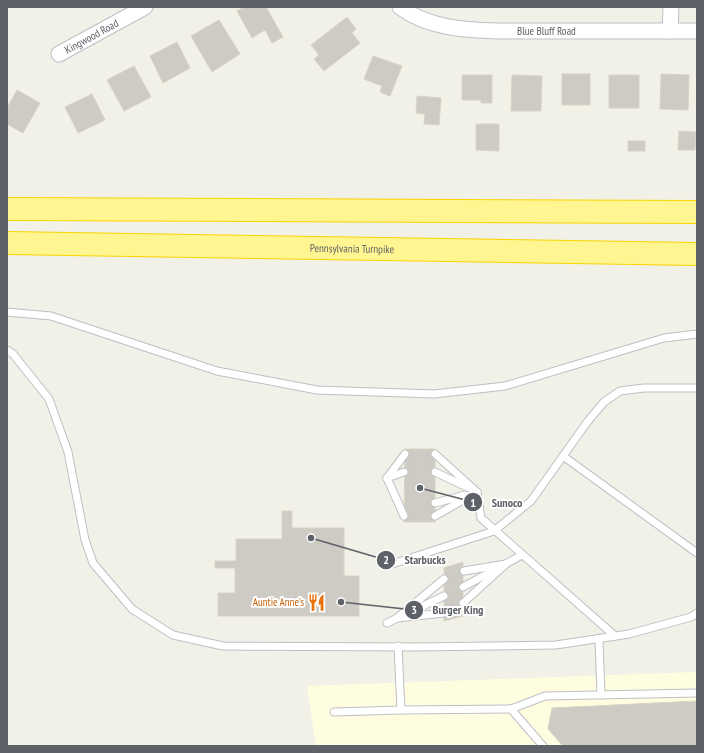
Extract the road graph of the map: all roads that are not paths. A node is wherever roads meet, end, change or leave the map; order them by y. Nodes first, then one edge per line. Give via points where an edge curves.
1 (145, 7) edge
2 (400, 7) edge
3 (671, 7) edge
4 (670, 31) junction
5 (697, 31) edge
6 (58, 54) dead end
7 (7, 209) edge
8 (697, 212) edge
9 (7, 243) edge
10 (697, 254) edge
11 (7, 312) edge
12 (697, 334) edge
13 (7, 350) edge
14 (697, 388) edge
15 (405, 454) dead end
16 (435, 454) dead end
17 (563, 456) junction
18 (404, 472) dead end
19 (435, 472) dead end
20 (386, 478) junction
21 (476, 492) junction
22 (404, 503) dead end
23 (435, 503) dead end
24 (404, 516) dead end
25 (435, 516) dead end
26 (494, 531) junction
27 (697, 553) edge
28 (522, 555) junction
29 (506, 564) junction
30 (386, 566) dead end
31 (464, 571) dead end
32 (444, 579) dead end
33 (463, 587) dead end
34 (444, 596) dead end
35 (463, 603) dead end
36 (444, 613) dead end
37 (697, 613) edge
38 (397, 618) junction
39 (387, 623) dead end
40 (615, 636) junction
41 (599, 639) junction
42 (398, 646) junction
43 (697, 693) edge
44 (601, 695) junction
45 (511, 709) junction
46 (401, 710) junction
47 (334, 712) dead end
48 (543, 746) edge

1 - 6 street, Kingwood Road
2 - 4 street, Blue Bluff Road via 433,24 464,30
3 - 4 street
4 - 5 street, Blue Bluff Road
7 - 8 highway
9 - 10 highway, Pennsylvania Turnpike
11 - 12 lane via 52,316 217,371 317,390 434,394 505,386 664,338
13 - 42 lane via 49,399 68,452 85,540 93,563 132,609 173,635 223,646
14 - 17 lane via 644,388 620,391 604,402
15 - 20 lane
16 - 21 lane
17 - 26 lane via 531,501
17 - 27 lane
18 - 20 lane
19 - 21 lane
20 - 22 lane
20 - 24 lane
21 - 23 lane
21 - 25 lane
21 - 26 lane via 481,518
26 - 28 lane
26 - 30 lane
28 - 29 lane
28 - 40 lane
29 - 31 lane
29 - 33 lane
29 - 35 lane
32 - 38 lane
34 - 38 lane
36 - 38 lane
37 - 40 lane via 691,617
38 - 39 lane
40 - 41 lane
41 - 42 lane via 556,646
41 - 44 lane
42 - 46 lane
43 - 44 lane
44 - 45 lane via 545,696
45 - 46 lane
45 - 48 lane
46 - 47 lane

